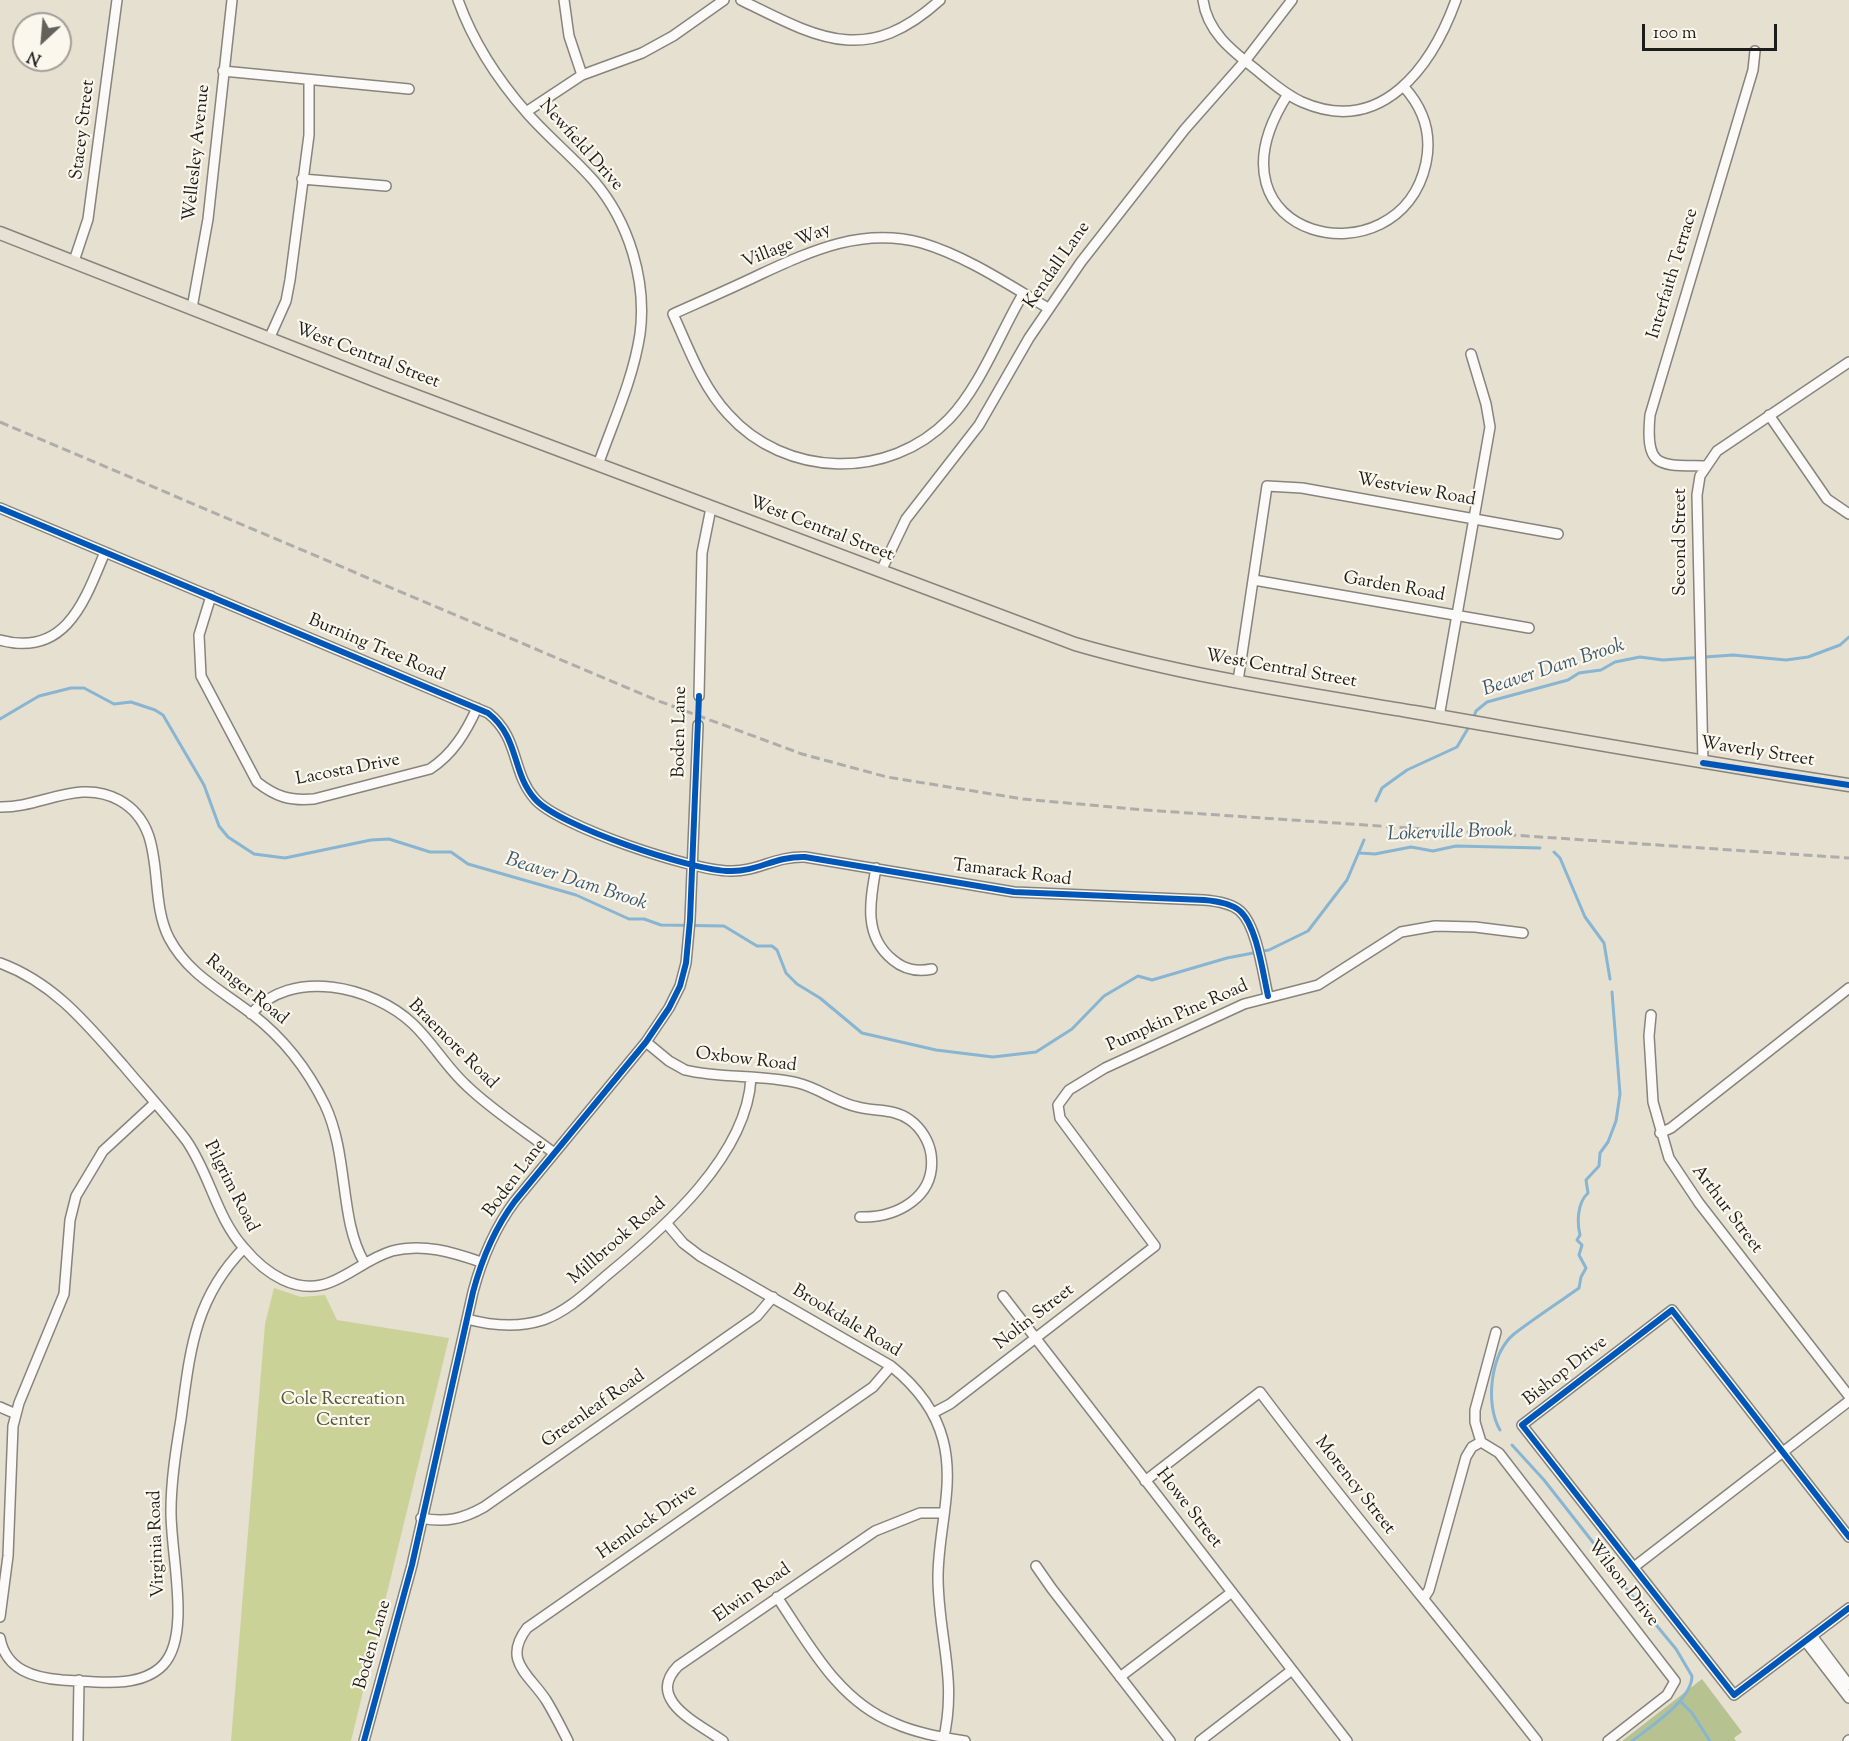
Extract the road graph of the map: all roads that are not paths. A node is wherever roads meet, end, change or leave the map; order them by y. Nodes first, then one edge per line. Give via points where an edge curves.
1 (117, 0) edge
2 (232, 0) edge
3 (458, 0) edge
4 (564, 0) edge
5 (724, 0) edge
6 (741, 0) edge
7 (939, 0) edge
8 (1203, 0) edge
9 (1292, 0) edge
10 (1456, 0) edge
11 (1755, 51) dead end
12 (1245, 61) junction
13 (223, 71) junction
14 (582, 75) junction
15 (309, 82) junction
16 (1404, 87) junction
17 (409, 89) dead end
18 (1288, 94) junction
19 (526, 112) junction
20 (302, 179) junction
21 (386, 186) dead end
22 (0, 232) edge
23 (74, 261) junction
24 (1023, 294) junction
25 (192, 308) junction
26 (1048, 308) junction
27 (269, 339) junction
28 (1471, 354) dead end
29 (1849, 362) edge
30 (1769, 415) junction
31 (598, 465) junction
32 (1704, 466) junction
33 (0, 508) edge
34 (711, 508) junction
35 (1849, 514) edge
36 (1473, 518) junction
37 (1558, 534) dead end
38 (105, 552) junction
39 (881, 571) junction
40 (1254, 580) junction
41 (211, 596) junction
42 (1457, 616) junction
43 (1529, 628) dead end
44 (0, 640) edge
45 (1238, 681) junction
46 (699, 696) dead end
47 (477, 708) junction
48 (1439, 717) junction
49 (698, 725) dead end
50 (1659, 755) joint
51 (1703, 763) junction
52 (1849, 785) edge
53 (0, 807) edge
54 (694, 866) junction
55 (876, 868) junction
56 (1523, 933) dead end
57 (0, 963) edge
58 (932, 969) dead end
59 (1849, 988) edge
60 (1268, 996) junction
61 (251, 1014) junction
62 (1650, 1015) dead end
63 (646, 1042) junction
64 (751, 1078) junction
65 (155, 1103) junction
66 (1660, 1132) junction
67 (554, 1153) junction
68 (860, 1217) dead end
69 (667, 1224) junction
70 (1155, 1246) joint
71 (244, 1248) junction
72 (364, 1262) junction
73 (481, 1262) junction
74 (1004, 1296) dead end
75 (772, 1297) junction
76 (467, 1319) junction
77 (1496, 1332) dead end
78 (1036, 1338) junction
79 (891, 1366) junction
80 (1849, 1395) edge
81 (1849, 1401) edge
82 (0, 1407) edge
83 (933, 1413) junction
84 (16, 1414) junction
85 (1481, 1442) junction
86 (1784, 1452) junction
87 (1145, 1481) junction
88 (944, 1513) junction
89 (421, 1518) junction
90 (1849, 1537) edge
91 (1036, 1566) dead end
92 (1634, 1567) junction
93 (1232, 1592) junction
94 (777, 1597) junction
95 (1424, 1598) junction
96 (1849, 1608) edge
97 (0, 1617) edge
98 (0, 1638) edge
99 (1809, 1640) junction
100 (1292, 1670) junction
101 (1120, 1677) junction
102 (79, 1680) junction
103 (1849, 1685) edge
104 (1849, 1698) edge
105 (944, 1739) edge
106 (78, 1741) edge
107 (364, 1741) edge
108 (568, 1741) edge
109 (723, 1741) edge
110 (965, 1741) edge
111 (1170, 1741) edge
112 (1200, 1741) edge
113 (1347, 1741) edge
114 (1537, 1741) edge
115 (1608, 1741) edge

1 - 23 street, Stacey Street via 88,219
2 - 13 street, Wellesley Avenue
3 - 19 street, Newfield Drive via 489,62
4 - 14 street via 569,36
5 - 14 street via 649,50
6 - 7 street via 809,33 865,41 888,35 912,22
8 - 12 street via 1214,30
9 - 12 street, Kendall Lane
10 - 16 street via 1429,56
11 - 32 street, Interfaith Terrace via 1753,70 1650,416 1651,449 1658,461 1666,465
12 - 18 street
12 - 26 street, Kendall Lane via 1110,222
13 - 15 street
13 - 25 street, Wellesley Avenue via 208,219
14 - 19 street
15 - 17 street
15 - 20 street via 309,135
16 - 18 street via 1371,106 1348,110 1319,108
16 - 18 street via 1416,101 1426,126 1428,153 1422,178 1411,199 1395,215 1373,227 1349,233 1304,226 1284,213 1269,196 1263,172 1264,147
19 - 31 street, Newfield Drive via 607,199 626,233 638,273 642,312 637,349
20 - 21 street
20 - 27 street via 286,301
22 - 23 main road, West Central Street
23 - 25 main road, West Central Street
24 - 24 street, Village Way via 935,248 877,237 818,248 674,314 704,381 741,427 786,454 812,462 852,465 901,452 949,419 972,387
24 - 26 street, Village Way
25 - 27 main road, West Central Street
26 - 39 street, Kendall Lane via 979,425 903,524
27 - 31 main road, West Central Street
28 - 36 street via 1490,427
29 - 30 street, Second Street
30 - 32 street, Second Street via 1717,451
30 - 35 street via 1827,499
31 - 34 main road, West Central Street
32 - 51 street, Second Street via 1696,495
33 - 38 street, Burning Tree Road
34 - 39 main road, West Central Street
34 - 46 street, Boden Lane via 702,553
36 - 37 street, Westview Road
36 - 40 street, Westview Road via 1302,488 1267,486
36 - 42 street
38 - 41 street, Burning Tree Road
38 - 44 street via 81,608 66,626 39,640
39 - 45 main road, West Central Street via 1075,644
40 - 42 street, Garden Road
40 - 45 street
41 - 47 street, Burning Tree Road
41 - 47 street, Lacosta Drive via 199,635 201,676 257,782 271,793 297,801 314,799 430,769 457,744
42 - 43 street, Garden Road
42 - 48 street
45 - 48 main road, West Central Street
47 - 54 street, Burning Tree Road via 506,731 528,790 544,808 575,824
48 - 50 main road, West Central Street
49 - 54 street, Boden Lane
50 - 51 main road, Waverly Street
51 - 52 main road, Waverly Street
53 - 61 street, Ranger Road via 87,791 109,795 131,808 147,827 157,902 170,940 201,978
54 - 55 street, Tamarack Road via 742,871 771,860 794,857
54 - 63 street, Boden Lane via 686,963 676,997
55 - 58 street via 870,913 878,945 902,967
55 - 60 street, Tamarack Road via 1014,892 1214,901 1241,912 1255,941
56 - 60 street, Pumpkin Pine Road via 1475,927 1411,928 1318,985
57 - 65 street, Pilgrim Road via 40,981 64,1000
59 - 66 street via 1671,1128
60 - 70 street, Pumpkin Pine Road via 1105,1068 1069,1090 1058,1106 1064,1124
61 - 67 street, Braemore Road via 271,996 304,987 342,989 380,1002 412,1023 476,1094
61 - 72 street, Ranger Road via 290,1051 325,1105 338,1142 352,1235
62 - 66 street, Arthur Street via 1652,1083
63 - 64 street, Oxbow Road via 685,1070
63 - 67 street, Boden Lane
64 - 68 street, Oxbow Road via 798,1083 851,1106 896,1113 912,1121 923,1134 930,1151 931,1170 919,1196 891,1214
64 - 69 street, Millbrook Road via 747,1109 737,1131
65 - 71 street, Pilgrim Road via 194,1150 224,1218
65 - 84 street via 103,1151 81,1185 70,1220 64,1294
66 - 80 street, Arthur Street via 1669,1158 1687,1187
67 - 73 street, Boden Lane via 499,1224
69 - 75 street, Brookdale Road via 691,1250
69 - 76 street, Millbrook Road via 556,1314 510,1326
70 - 78 street, Nolin Street
71 - 72 street, Pilgrim Road via 273,1274 303,1287 332,1282
71 - 102 street, Virginia Road via 227,1265 206,1299 189,1354 171,1509 177,1642 164,1664 151,1674 134,1680
72 - 73 street, Pilgrim Road via 417,1248 442,1250
73 - 76 street, Boden Lane
74 - 78 street, Howe Street
75 - 79 street, Brookdale Road
75 - 89 street, Greenleaf Road via 757,1316 484,1507 445,1521
76 - 89 street, Boden Lane
77 - 85 street via 1475,1410
78 - 83 street, Nolin Street
78 - 87 street, Howe Street
79 - 83 street, Brookdale Road via 918,1391
79 - 108 street, Hemlock Drive via 873,1387 527,1628 518,1645 518,1662 546,1700
81 - 86 street
82 - 84 street
83 - 88 street, Brookdale Road via 943,1438 947,1464
84 - 97 street via 11,1439 8,1556
85 - 95 street via 1466,1457
85 - 115 street, Wilson Drive via 1499,1453 1673,1677 1674,1686 1667,1695
86 - 90 street, Bishop Drive
86 - 92 street
86 - 92 street, Bishop Drive via 1672,1310 1651,1325 1522,1425
87 - 93 street, Howe Street
87 - 95 street, Morency Street via 1260,1392
88 - 94 street, Elwin Road via 920,1512 886,1525
88 - 105 street, Brookdale Road via 938,1578 950,1686
89 - 107 street, Boden Lane
91 - 101 street
92 - 99 street, Bishop Drive via 1734,1695
93 - 100 street, Howe Street
93 - 101 street
94 - 105 street via 831,1675 856,1701 892,1723
94 - 109 street, Elwin Road via 678,1666 668,1678 667,1694 674,1707
95 - 114 street, Morency Street
96 - 99 street, Bishop Drive
98 - 102 street, Virginia Road via 10,1660 25,1672 41,1678
99 - 103 street
99 - 104 street
100 - 112 street
100 - 113 street, Howe Street
101 - 111 street
102 - 106 street
105 - 110 street

